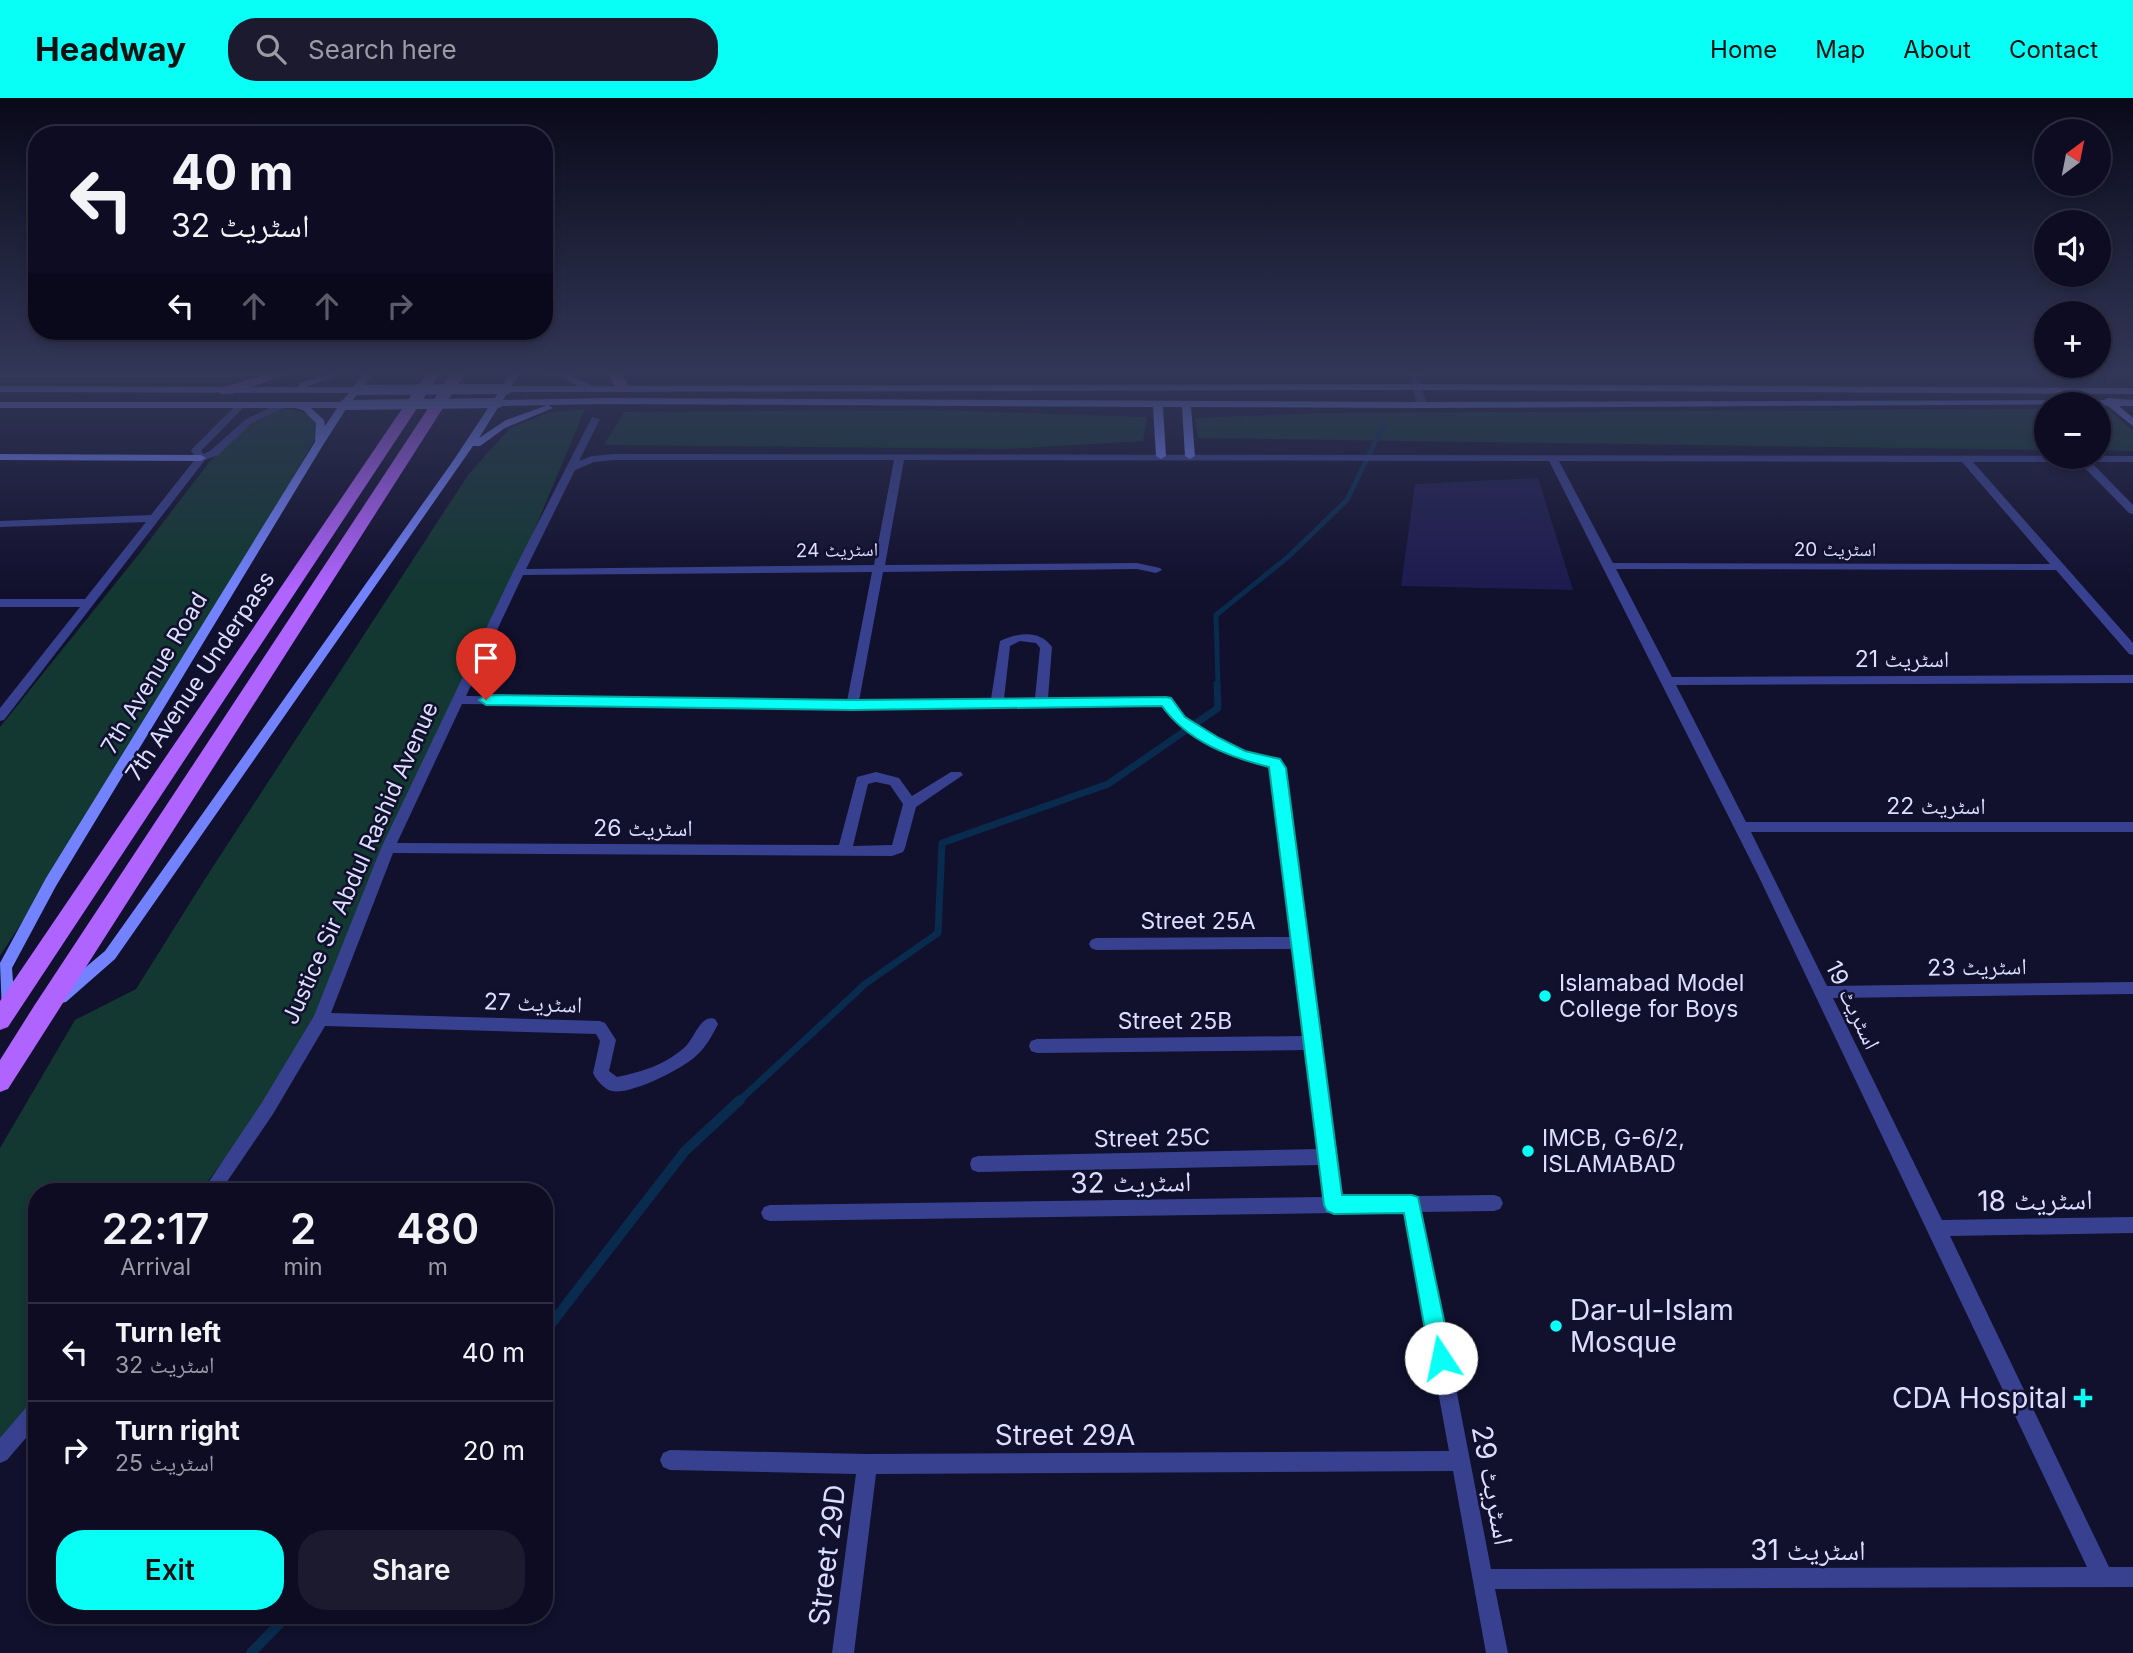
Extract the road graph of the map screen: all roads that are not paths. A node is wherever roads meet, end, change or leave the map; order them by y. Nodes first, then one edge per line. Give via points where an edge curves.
1 (202, 445) edge
2 (223, 445) edge
3 (318, 445) edge
4 (385, 445) edge
5 (412, 445) edge
6 (470, 445) edge
7 (477, 445) edge
8 (582, 445) edge
9 (1160, 445) edge
10 (1189, 445) edge
11 (1161, 456) junction
12 (1190, 456) junction
13 (0, 457) edge
14 (900, 457) junction
15 (201, 458) junction
16 (1965, 458) junction
17 (2034, 458) edge
18 (2111, 458) edge
19 (2133, 458) edge
20 (1553, 459) junction
21 (458, 462) junction
22 (572, 467) junction
23 (2093, 469) edge
24 (2133, 511) edge
25 (155, 518) junction
26 (0, 524) edge
27 (1610, 566) junction
28 (2060, 567) junction
29 (880, 568) junction
30 (1156, 570) dead end
31 (519, 572) junction
32 (0, 603) edge
33 (90, 603) junction
34 (2133, 651) edge
35 (2133, 679) edge
36 (1670, 681) junction
37 (460, 700) junction
38 (997, 703) junction
39 (1041, 703) junction
40 (852, 705) junction
41 (0, 717) edge
42 (956, 775) dead end
43 (910, 804) junction
44 (1740, 827) junction
45 (2133, 827) edge
46 (388, 848) junction
47 (845, 850) junction
48 (1301, 943) junction
49 (1096, 944) dead end
50 (2133, 988) edge
51 (1822, 992) junction
52 (42, 1013) junction
53 (4, 1014) edge
54 (321, 1019) junction
55 (710, 1024) dead end
56 (1314, 1043) junction
57 (1037, 1046) dead end
58 (0, 1081) edge
59 (1328, 1157) junction
60 (978, 1164) dead end
61 (215, 1183) edge
62 (1494, 1203) dead end
63 (1412, 1204) junction
64 (1334, 1205) junction
65 (770, 1213) dead end
66 (2133, 1225) edge
67 (1938, 1228) junction
68 (28, 1420) edge
69 (0, 1453) edge
70 (670, 1460) dead end
71 (1461, 1461) junction
72 (867, 1464) junction
73 (2104, 1577) junction
74 (2133, 1577) edge
75 (1483, 1578) junction
76 (843, 1653) edge
77 (1497, 1653) edge

1 - 15 street via 196,451
2 - 15 street
3 - 53 main road, 7th Avenue Road via 51,882 5,968
4 - 53 main road, 7th Avenue Underpass
5 - 52 main road
6 - 21 main road
7 - 21 main road
8 - 22 street, Justice Sir Abdul Rashid Avenue
9 - 11 main road
10 - 12 main road
11 - 12 street
11 - 14 street
12 - 20 street
13 - 15 main road
14 - 22 street via 614,457
14 - 29 street
15 - 25 street
16 - 17 street
16 - 20 street
16 - 28 street
18 - 19 street
20 - 27 street, اسٹریٹ 19
21 - 52 main road via 110,955
22 - 31 street, Justice Sir Abdul Rashid Avenue
23 - 24 street
25 - 26 street
25 - 33 street
27 - 28 street, اسٹریٹ 20
27 - 36 street, اسٹریٹ 19
28 - 34 street
29 - 30 street, اسٹریٹ 24 via 1137,566
29 - 31 street, اسٹریٹ 24
29 - 40 street
31 - 37 street, Justice Sir Abdul Rashid Avenue
32 - 33 street
33 - 41 street
35 - 36 street, اسٹریٹ 21
36 - 44 street, اسٹریٹ 19
37 - 40 street
37 - 46 street, Justice Sir Abdul Rashid Avenue
38 - 39 street
38 - 39 street via 1004,645 1019,637 1040,639 1046,647
38 - 40 street
39 - 48 street via 1166,701 1180,720 1214,742 1274,763 1279,768
42 - 43 street
43 - 47 street, اسٹریٹ 26 via 898,848
43 - 47 street via 894,781 862,780
44 - 45 street, اسٹریٹ 22
44 - 51 street, اسٹریٹ 19
46 - 47 street, اسٹریٹ 26
46 - 54 street, Justice Sir Abdul Rashid Avenue
48 - 49 street, Street 25A
48 - 56 street
50 - 51 street, اسٹریٹ 23
51 - 67 street, اسٹریٹ 19
52 - 58 main road
54 - 55 street, اسٹریٹ 27 via 600,1028 608,1040 601,1073 614,1085 681,1062
54 - 61 street, Justice Sir Abdul Rashid Avenue
56 - 57 street, Street 25B
56 - 59 street
59 - 60 street, Street 25C
59 - 64 street
62 - 63 street, اسٹریٹ 32
63 - 64 street, اسٹریٹ 32
63 - 71 street, اسٹریٹ 29
64 - 65 street, اسٹریٹ 32
66 - 67 street, اسٹریٹ 18
67 - 73 street, اسٹریٹ 19
68 - 69 street
70 - 72 street, Street 29A
71 - 72 street, Street 29A
71 - 75 street, اسٹریٹ 29
72 - 76 street, Street 29D
73 - 74 street, اسٹریٹ 31
73 - 75 street, اسٹریٹ 31
75 - 77 street, اسٹریٹ 29

